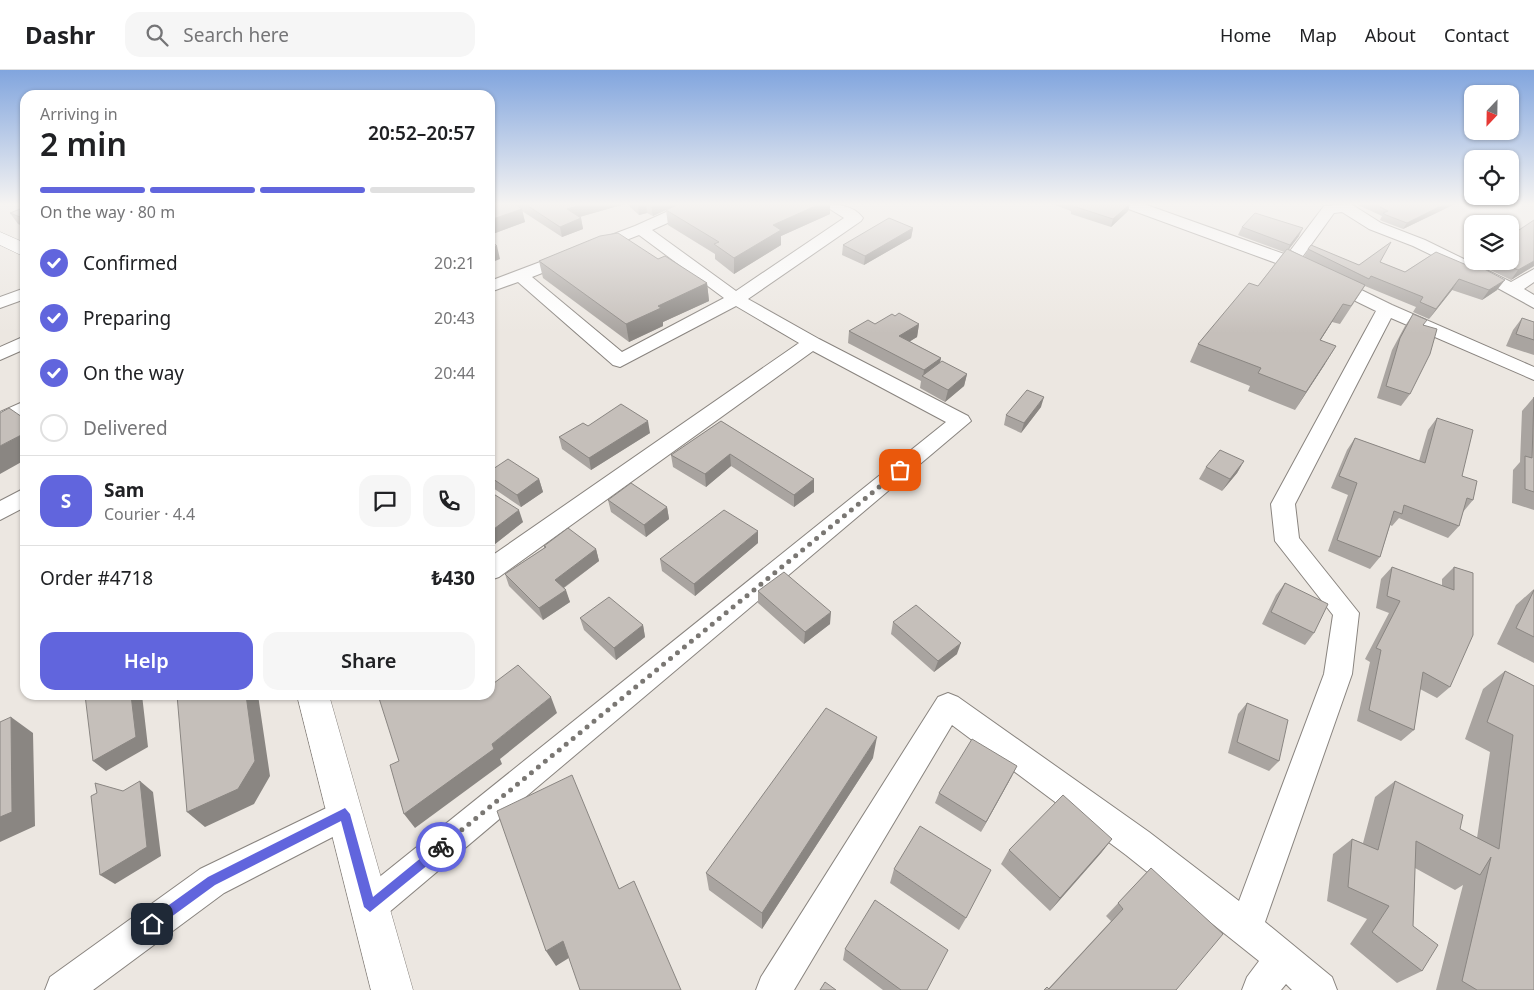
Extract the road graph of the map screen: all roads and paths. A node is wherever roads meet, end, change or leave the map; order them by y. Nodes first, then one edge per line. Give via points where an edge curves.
1 (595, 247) edge
2 (665, 247) edge
3 (812, 247) edge
4 (1248, 247) edge
5 (1301, 247) edge
6 (1427, 247) edge
7 (1290, 262) junction
8 (1534, 274) edge
9 (520, 275) junction
10 (495, 285) edge
11 (1511, 290) junction
12 (20, 295) edge
13 (736, 298) junction
14 (1534, 303) edge
15 (0, 304) edge
16 (1386, 309) junction
17 (812, 343) junction
18 (20, 344) edge
19 (0, 354) edge
20 (1534, 374) edge
21 (20, 410) edge
22 (0, 420) edge
23 (20, 499) edge
24 (0, 512) edge
25 (495, 566) edge
26 (315, 700) edge
27 (345, 814) junction
28 (370, 907) junction
29 (1246, 929) junction
30 (1283, 958) junction
31 (63, 990) edge
32 (392, 990) edge
33 (774, 990) edge
34 (1260, 990) edge
35 (1319, 990) edge

1 - 9 street
2 - 13 street
3 - 13 street
4 - 7 street
5 - 7 street
6 - 11 street
7 - 16 street
8 - 11 street
9 - 10 street
9 - 13 street via 620,361
11 - 14 street
12 - 15 street
13 - 17 street
16 - 20 street
16 - 29 street via 1283,504 1287,541 1346,613 1338,674
17 - 25 street
17 - 28 street via 961,421
18 - 19 street
21 - 22 street
23 - 24 street
26 - 27 main road
27 - 28 main road
27 - 31 street via 212,881
28 - 32 main road
29 - 30 street
29 - 33 street via 1105,818 948,706
30 - 34 street
30 - 35 street

